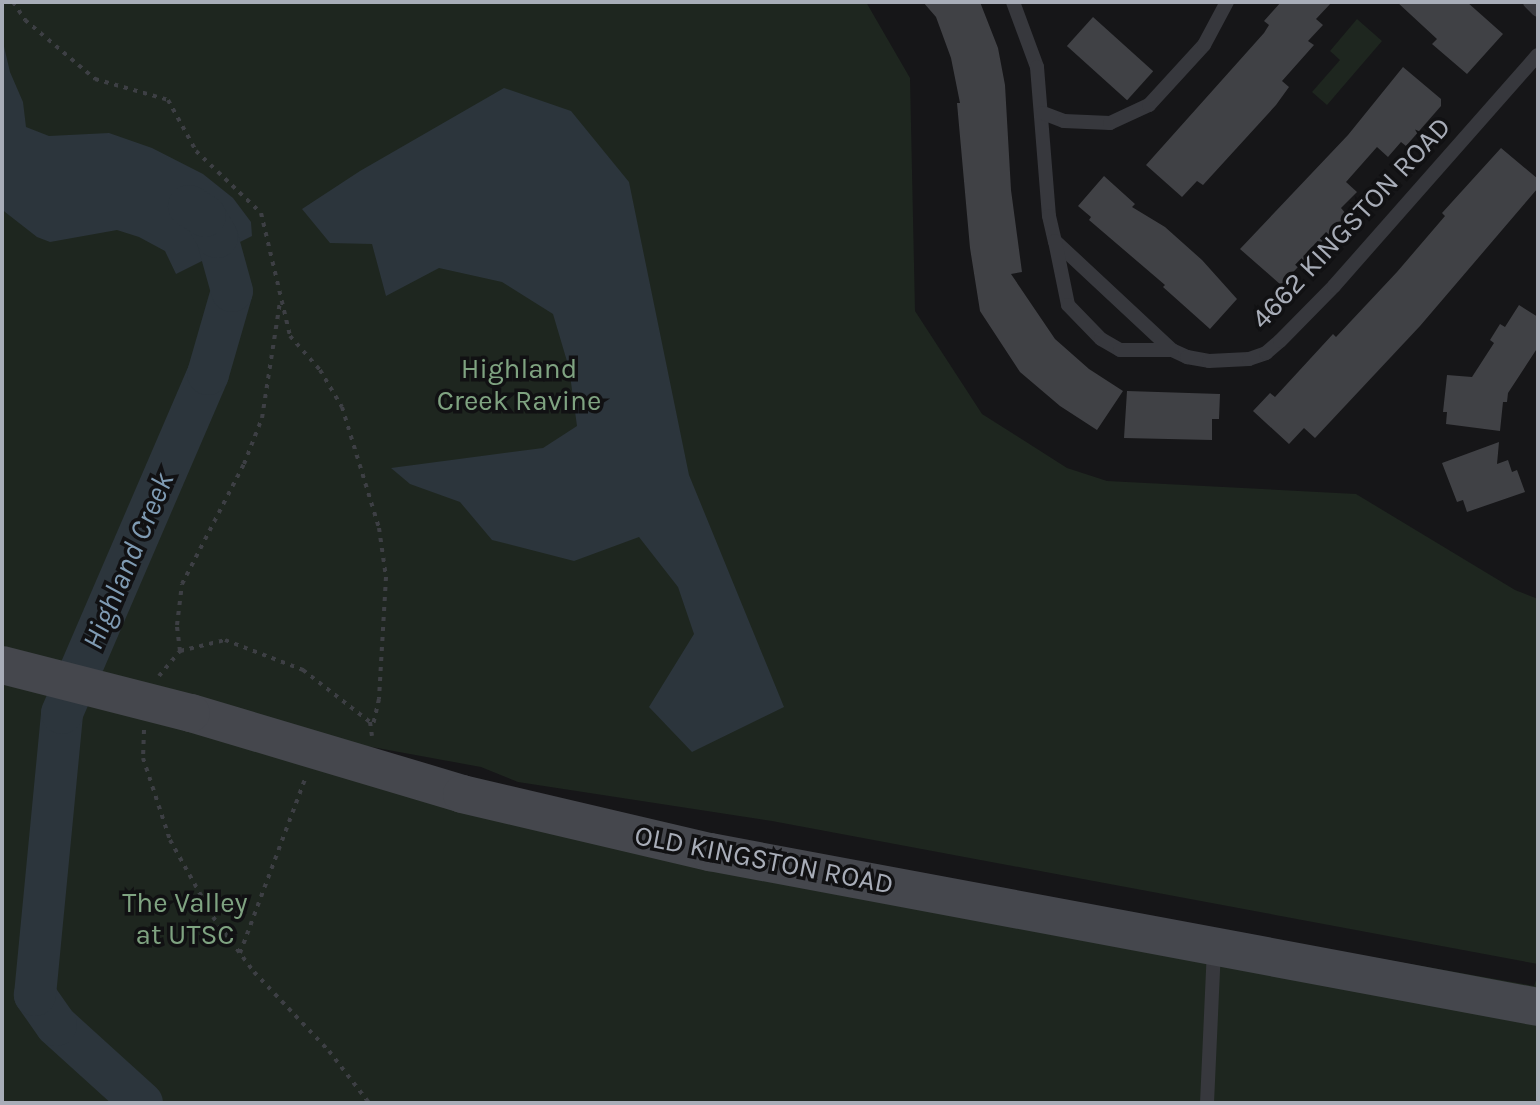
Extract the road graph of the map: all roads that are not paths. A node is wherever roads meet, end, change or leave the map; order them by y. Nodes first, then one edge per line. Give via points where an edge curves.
1 (1013, 2) edge
2 (1227, 2) edge
3 (1530, 2) edge
4 (1538, 10) edge
5 (1538, 55) edge
6 (1043, 113) junction
7 (1055, 241) junction
8 (1172, 350) junction
9 (2, 665) edge
10 (1214, 945) junction
11 (1538, 1007) edge
12 (1207, 1103) edge

1 - 6 lane, 4662 KINGSTON ROAD via 1037,67
2 - 6 lane via 1204,45 1149,105 1110,123 1064,121
3 - 4 lane
5 - 8 lane, 4662 KINGSTON ROAD via 1334,286 1266,353 1209,361
6 - 7 lane, 4662 KINGSTON ROAD
7 - 8 lane, 4662 KINGSTON ROAD
7 - 8 lane, 4662 KINGSTON ROAD via 1068,305 1101,339 1120,350
9 - 10 street, OLD KINGSTON ROAD, bridge via 191,713 462,794 710,852
10 - 11 street, OLD KINGSTON ROAD
10 - 12 lane

